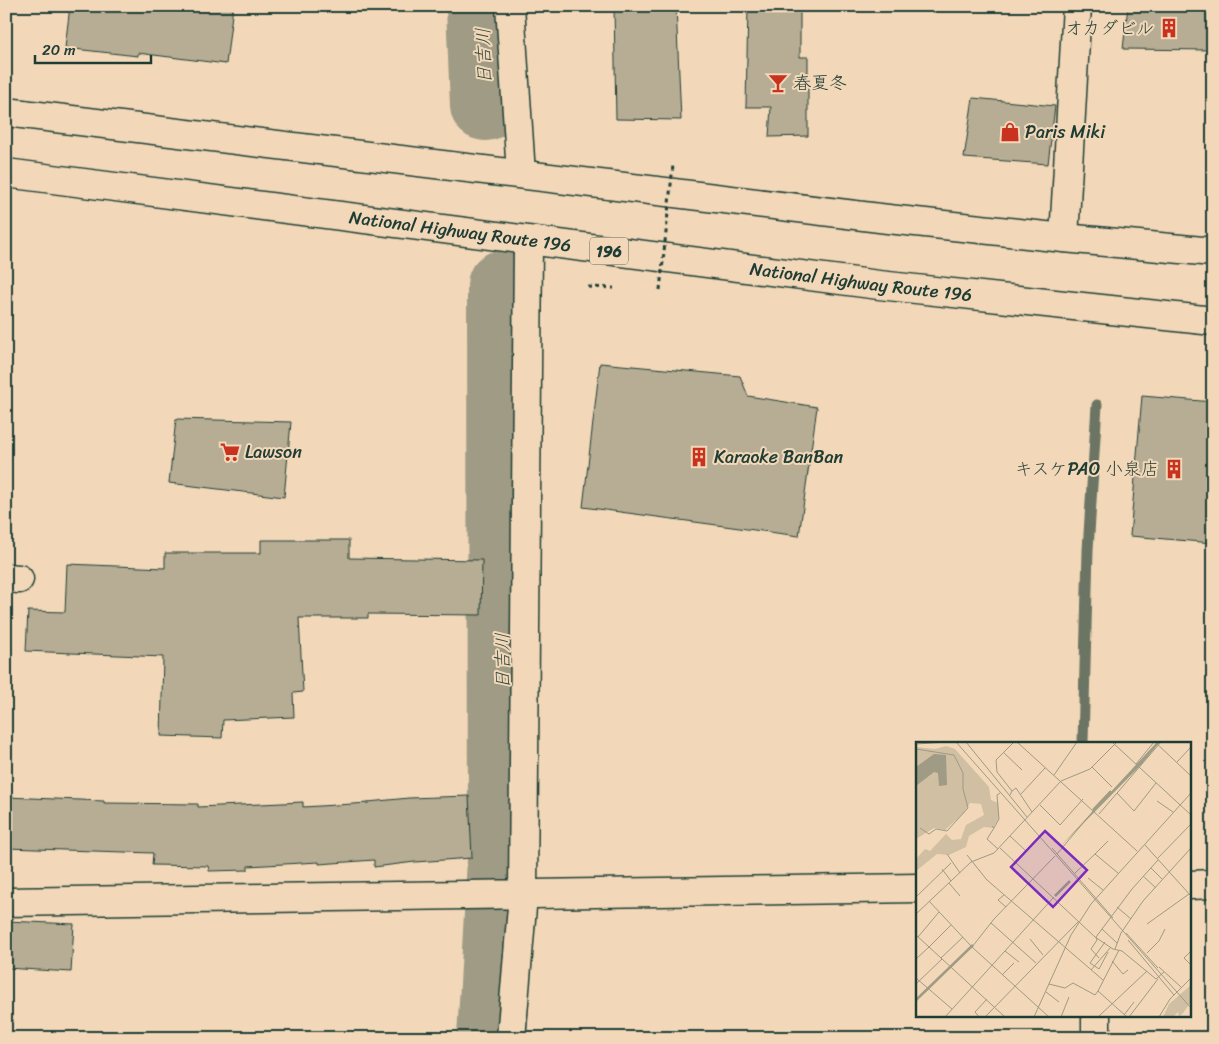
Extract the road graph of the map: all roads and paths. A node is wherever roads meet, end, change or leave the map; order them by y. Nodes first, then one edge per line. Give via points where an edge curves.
1 (510, 6) edge
2 (1077, 6) edge
3 (6, 112) edge
4 (673, 166) dead end
5 (6, 173) edge
6 (522, 174) junction
7 (1064, 238) junction
8 (528, 241) junction
9 (1213, 252) edge
10 (660, 290) dead end
11 (1213, 321) edge
12 (1192, 884) edge
13 (1213, 884) edge
14 (916, 888) edge
15 (523, 894) junction
16 (6, 902) edge
17 (1096, 1016) edge
18 (511, 1038) edge
19 (1096, 1038) edge

1 - 6 main road
2 - 7 main road
3 - 6 main road
4 - 10 path, bridge
5 - 8 main road, National Highway Route 196 / 196
6 - 7 main road
7 - 9 main road
8 - 11 main road, National Highway Route 196 / 196 via 879,286
8 - 15 main road
12 - 13 main road
14 - 15 main road
15 - 16 main road
15 - 18 main road
17 - 19 main road

